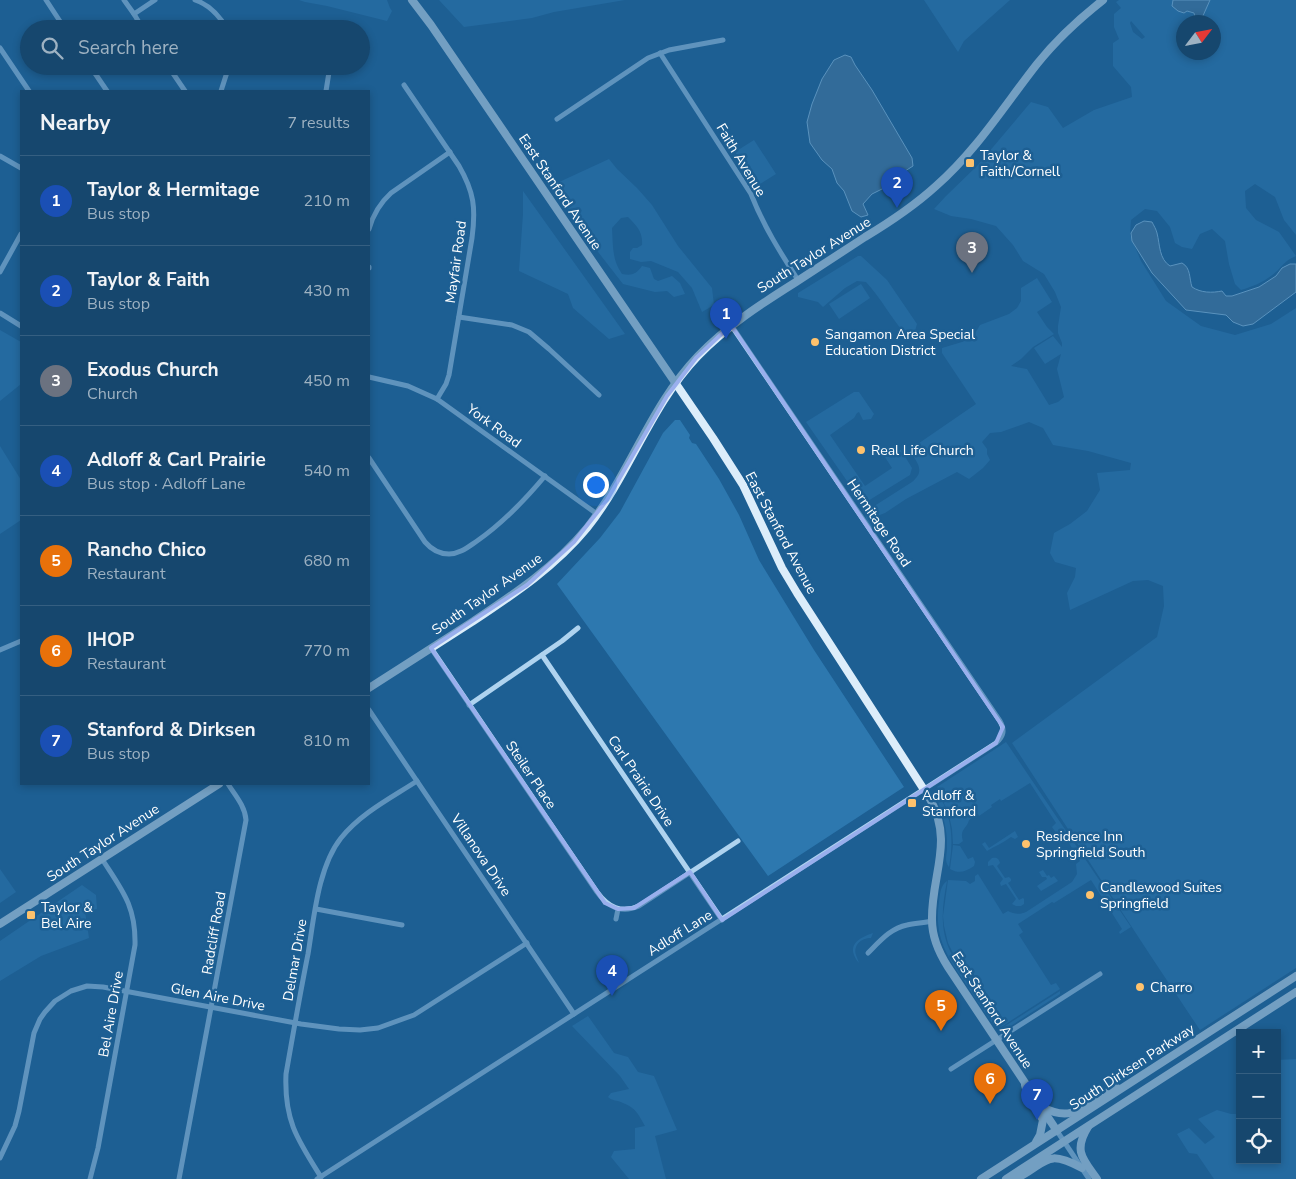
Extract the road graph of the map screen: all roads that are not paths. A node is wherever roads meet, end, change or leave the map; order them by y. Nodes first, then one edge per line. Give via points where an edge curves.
1 (46, 0) edge
2 (124, 0) edge
3 (155, 0) edge
4 (195, 0) edge
5 (412, 0) edge
6 (1103, 0) edge
7 (134, 14) junction
8 (59, 20) edge
9 (138, 20) edge
10 (221, 20) edge
11 (723, 40) dead end
12 (0, 48) edge
13 (660, 52) junction
14 (96, 75) edge
15 (174, 75) edge
16 (226, 75) edge
17 (329, 75) edge
18 (404, 85) dead end
19 (28, 90) edge
20 (106, 90) edge
21 (184, 90) edge
22 (221, 90) edge
23 (326, 90) edge
24 (557, 119) dead end
25 (450, 152) junction
26 (0, 156) edge
27 (20, 167) edge
28 (370, 227) edge
29 (20, 236) edge
30 (0, 272) edge
31 (798, 280) junction
32 (0, 313) edge
33 (459, 317) junction
34 (20, 325) edge
35 (731, 325) junction
36 (370, 377) edge
37 (676, 383) junction
38 (598, 395) dead end
39 (437, 398) junction
40 (370, 459) edge
41 (545, 476) junction
42 (597, 514) junction
43 (578, 628) dead end
44 (20, 641) edge
45 (431, 648) junction
46 (0, 650) edge
47 (542, 655) junction
48 (370, 687) edge
49 (469, 705) junction
50 (370, 711) edge
51 (1002, 736) joint
52 (417, 781) junction
53 (217, 785) edge
54 (229, 785) edge
55 (924, 788) junction
56 (738, 841) dead end
57 (102, 859) junction
58 (690, 872) junction
59 (618, 908) junction
60 (316, 909) junction
61 (616, 919) dead end
62 (722, 920) junction
63 (932, 922) junction
64 (0, 924) edge
65 (402, 924) dead end
66 (527, 943) junction
67 (868, 953) dead end
68 (1100, 974) dead end
69 (1296, 976) edge
70 (127, 991) junction
71 (1296, 992) edge
72 (212, 1007) junction
73 (574, 1014) junction
74 (295, 1022) junction
75 (996, 1040) junction
76 (1184, 1048) junction
77 (1191, 1060) junction
78 (951, 1069) dead end
79 (1024, 1080) junction
80 (1128, 1085) junction
81 (1042, 1107) junction
82 (1089, 1126) junction
83 (1057, 1130) junction
84 (1064, 1142) junction
85 (1033, 1146) junction
86 (0, 1158) edge
87 (1082, 1168) junction
88 (319, 1178) edge
89 (90, 1179) edge
90 (179, 1179) edge
91 (981, 1179) edge
92 (1006, 1179) edge
93 (1012, 1179) edge
94 (1090, 1179) edge
95 (1097, 1179) edge

1 - 8 street
2 - 7 street
3 - 7 street
4 - 10 street via 209,7
5 - 37 main road, East Stanford Avenue
6 - 31 main road, South Taylor Avenue via 1048,52 982,138 936,187 898,216
7 - 9 street
11 - 13 street
12 - 19 street
13 - 24 street
13 - 31 street, Faith Avenue via 751,194 770,236
14 - 20 street
15 - 21 street
16 - 22 street
17 - 23 street
18 - 25 street, Mayfair Road
25 - 28 street via 391,193 376,212
25 - 33 street, Mayfair Road via 467,179 474,209
26 - 27 street
29 - 30 street
31 - 35 main road, South Taylor Avenue
32 - 34 street
33 - 38 street via 519,327 529,332
33 - 39 street, Mayfair Road via 449,374
35 - 37 main road, South Taylor Avenue via 696,358
35 - 51 street, Hermitage Road via 1000,721
36 - 39 street, York Road via 408,386
37 - 42 main road, South Taylor Avenue
37 - 55 main road, East Stanford Avenue via 732,468 797,593
39 - 41 street, York Road
40 - 41 street via 428,546 448,554 466,548 508,517
41 - 42 street, York Road
42 - 45 main road, South Taylor Avenue via 568,549 540,575
43 - 47 street
44 - 46 street
45 - 48 main road, South Taylor Avenue
45 - 49 street, Steiler Place
47 - 49 street
47 - 58 street, Carl Prairie Drive
49 - 59 street, Steiler Place via 605,903
50 - 52 street, Villanova Drive
51 - 55 street, Adloff Lane
52 - 60 street, Delmar Drive via 359,820 340,840 325,870
52 - 66 street, Villanova Drive
53 - 57 main road, South Taylor Avenue
54 - 72 street, Radcliff Road via 243,808 246,820
55 - 62 street, Adloff Lane
55 - 63 main road, East Stanford Avenue via 934,806 942,838
56 - 58 street
57 - 64 main road, South Taylor Avenue
57 - 70 street, Bel Aire Drive via 122,890 136,930
58 - 59 street via 639,906
58 - 62 street, Carl Prairie Drive
59 - 61 street
60 - 65 street
60 - 74 street, Delmar Drive
62 - 73 street, Adloff Lane
63 - 67 street via 897,928
63 - 75 main road, East Stanford Avenue via 943,959
66 - 73 street, Villanova Drive
66 - 74 street, Glen Aire Drive via 414,1015 396,1022 360,1030
68 - 75 street
69 - 76 main road, South Dirksen Parkway
70 - 72 street, Glen Aire Drive
70 - 86 street, Glen Aire Drive via 95,986 80,988 61,997 45,1012 34,1033 15,1126
70 - 89 street, Bel Aire Drive
71 - 77 main road, South Dirksen Parkway
72 - 74 street, Glen Aire Drive
72 - 90 street, Radcliff Road
73 - 88 street, Adloff Lane
74 - 88 street, Delmar Drive via 286,1074 286,1104 302,1148
75 - 78 street
75 - 79 main road, East Stanford Avenue
76 - 77 street
76 - 80 main road, South Dirksen Parkway
77 - 82 main road, South Dirksen Parkway
79 - 81 main road, East Stanford Avenue
79 - 85 main road via 1028,1096 1043,1120 1040,1135
80 - 81 main road via 1107,1092 1070,1114
80 - 83 main road, South Dirksen Parkway
81 - 83 main road, East Stanford Avenue
82 - 84 main road, South Dirksen Parkway
82 - 95 main road via 1080,1152
83 - 84 street
83 - 85 main road, South Dirksen Parkway
84 - 87 street
84 - 92 main road, South Dirksen Parkway
85 - 91 main road, South Dirksen Parkway
87 - 93 main road via 1060,1158 1052,1158
87 - 94 street

